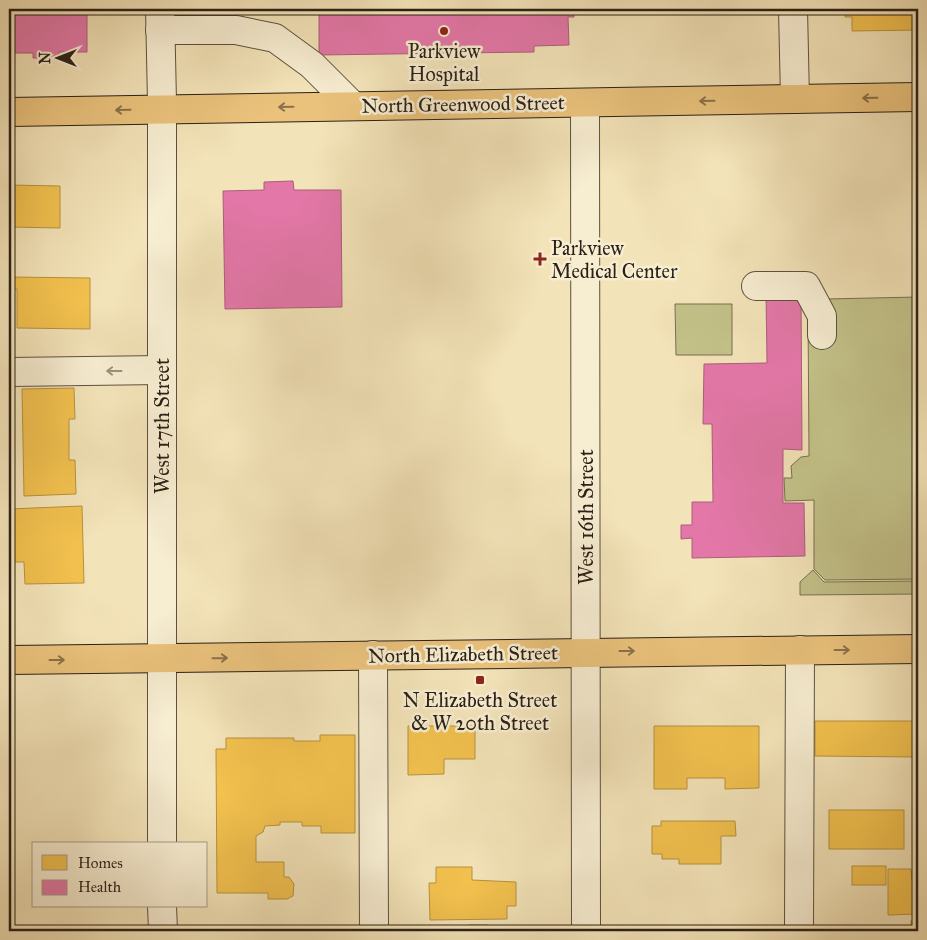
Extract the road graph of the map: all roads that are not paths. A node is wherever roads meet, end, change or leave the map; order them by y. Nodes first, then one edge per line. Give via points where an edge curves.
1 (793, 9) edge
2 (160, 20) edge
3 (918, 97) edge
4 (795, 99) junction
5 (585, 103) junction
6 (354, 106) junction
7 (162, 109) junction
8 (9, 112) edge
9 (756, 286) dead end
10 (822, 335) dead end
11 (162, 370) junction
12 (9, 372) edge
13 (918, 649) edge
14 (800, 650) junction
15 (586, 651) junction
16 (373, 655) junction
17 (161, 659) junction
18 (9, 660) edge
19 (162, 842) edge
20 (162, 908) edge
21 (163, 931) edge
22 (374, 931) edge
23 (586, 931) edge
24 (799, 931) edge

1 - 4 street
2 - 6 street via 275,38 312,65
2 - 7 street, West 17th Street
3 -> 4 main road, North Greenwood Street
4 -> 5 main road, North Greenwood Street
5 - 6 main road, North Greenwood Street
5 - 15 street, West 16th Street
6 -> 7 main road, North Greenwood Street
7 -> 8 main road, North Greenwood Street
7 - 11 street, West 17th Street
9 - 10 street via 806,286 822,316
11 -> 12 street
11 - 17 street, West 17th Street
14 -> 13 main road, North Elizabeth Street
15 -> 14 main road, North Elizabeth Street
14 - 24 street
15 - 16 main road, North Elizabeth Street
15 - 23 street, West 16th Street
17 -> 16 main road, North Elizabeth Street
16 - 22 street
18 -> 17 main road, North Elizabeth Street
17 - 19 street, West 17th Street
20 - 21 street

